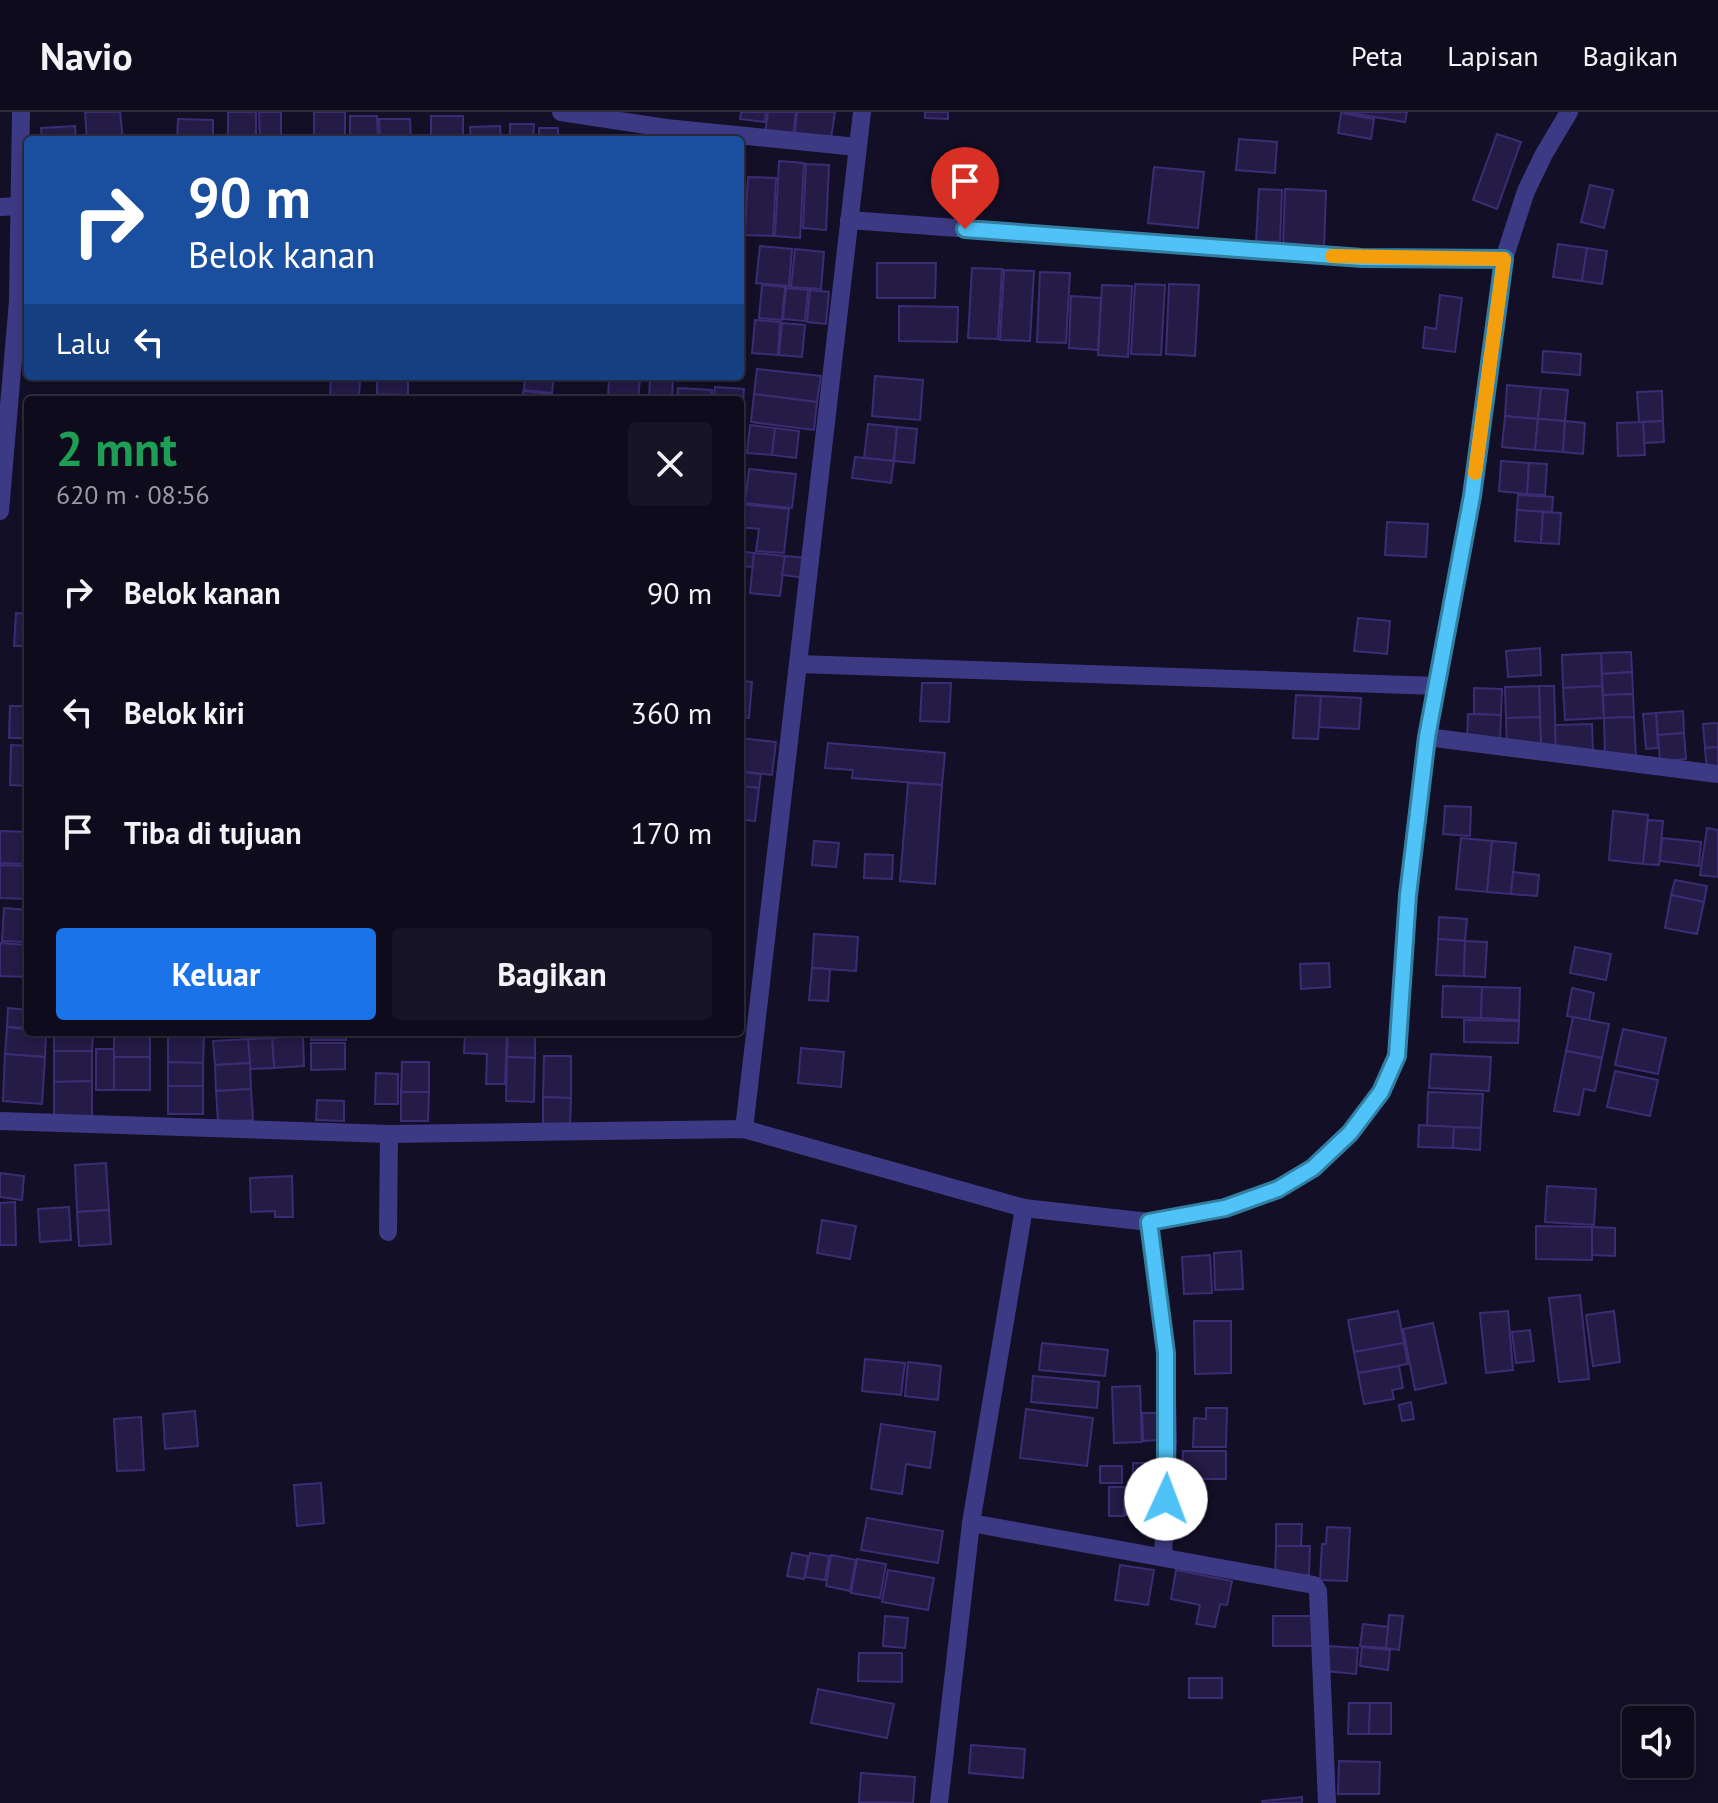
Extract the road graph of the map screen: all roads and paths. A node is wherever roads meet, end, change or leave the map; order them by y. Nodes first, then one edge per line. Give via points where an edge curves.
1 (21, 112) edge
2 (561, 112) edge
3 (862, 112) edge
4 (1569, 112) edge
5 (857, 147) junction
6 (21, 206) junction
7 (0, 207) edge
8 (849, 220) junction
9 (1504, 259) junction
10 (0, 511) edge
11 (798, 664) junction
12 (1437, 686) junction
13 (1427, 737) junction
14 (1718, 774) edge
15 (0, 1121) edge
16 (744, 1129) junction
17 (389, 1134) junction
18 (1024, 1208) junction
19 (1149, 1222) junction
20 (388, 1232) dead end
21 (971, 1523) junction
22 (1163, 1557) junction
23 (939, 1803) edge
24 (1327, 1803) edge

1 - 6 street
2 - 5 street
3 - 5 street
4 - 9 street via 1526,191
5 - 8 street
6 - 7 street
6 - 10 street
8 - 9 street via 1362,258
8 - 11 street
9 - 12 street via 1472,496
11 - 12 street
11 - 16 street
12 - 13 street
13 - 14 street
13 - 19 street via 1408,895 1397,1056 1381,1092 1350,1133 1313,1168 1278,1189 1225,1208
15 - 17 street
16 - 17 street
16 - 18 street
17 - 20 street
18 - 19 street
18 - 21 street
19 - 22 street via 1166,1353
21 - 22 street
21 - 23 street
22 - 24 street via 1314,1585

